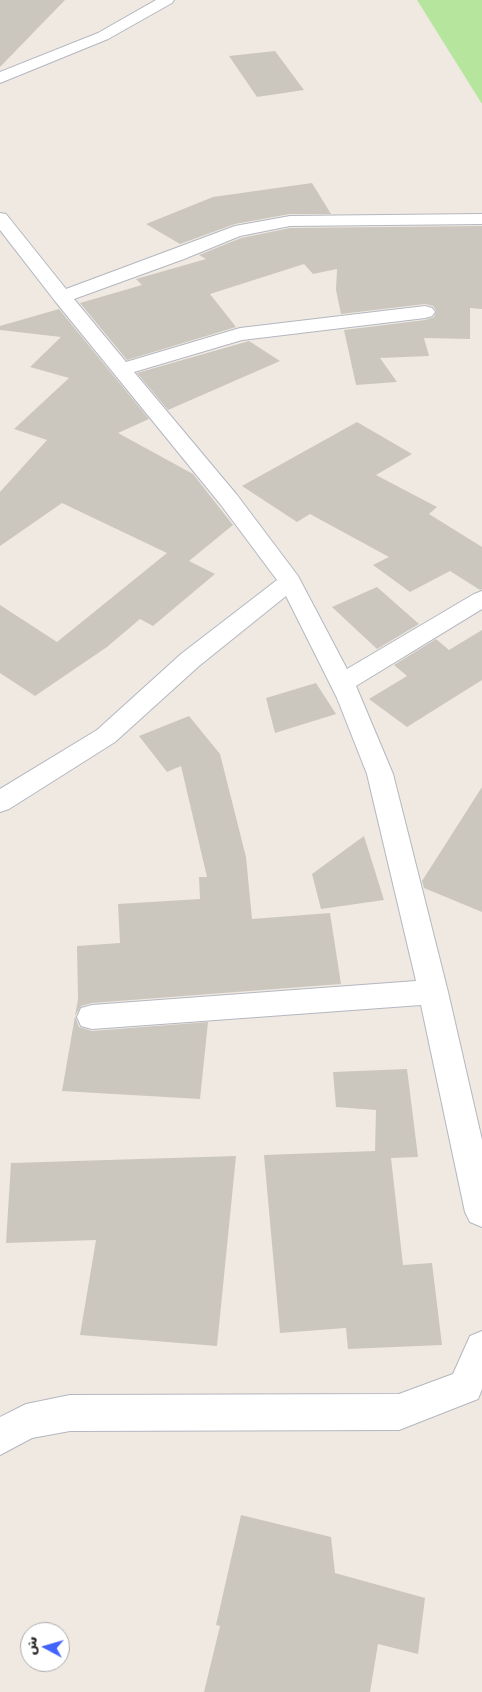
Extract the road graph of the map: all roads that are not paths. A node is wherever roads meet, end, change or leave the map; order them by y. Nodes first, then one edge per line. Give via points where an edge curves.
1 (167, 0) edge
2 (1, 76) edge
3 (0, 218) edge
4 (482, 219) edge
5 (62, 297) junction
6 (425, 312) dead end
7 (122, 369) junction
8 (290, 581) junction
9 (482, 600) edge
10 (342, 683) junction
11 (0, 802) edge
12 (434, 992) junction
13 (92, 1016) dead end
14 (482, 1212) edge
15 (482, 1348) edge
16 (0, 1437) edge

1 - 2 street via 103,36
3 - 5 street
4 - 5 street via 290,221 235,231
5 - 7 street
6 - 7 street via 240,334
7 - 8 street via 230,500
8 - 10 street
8 - 11 street via 190,660 106,736
9 - 10 street
10 - 12 street via 380,774
12 - 13 street
12 - 14 street
15 - 16 street via 465,1386 399,1412 70,1412 26,1422

